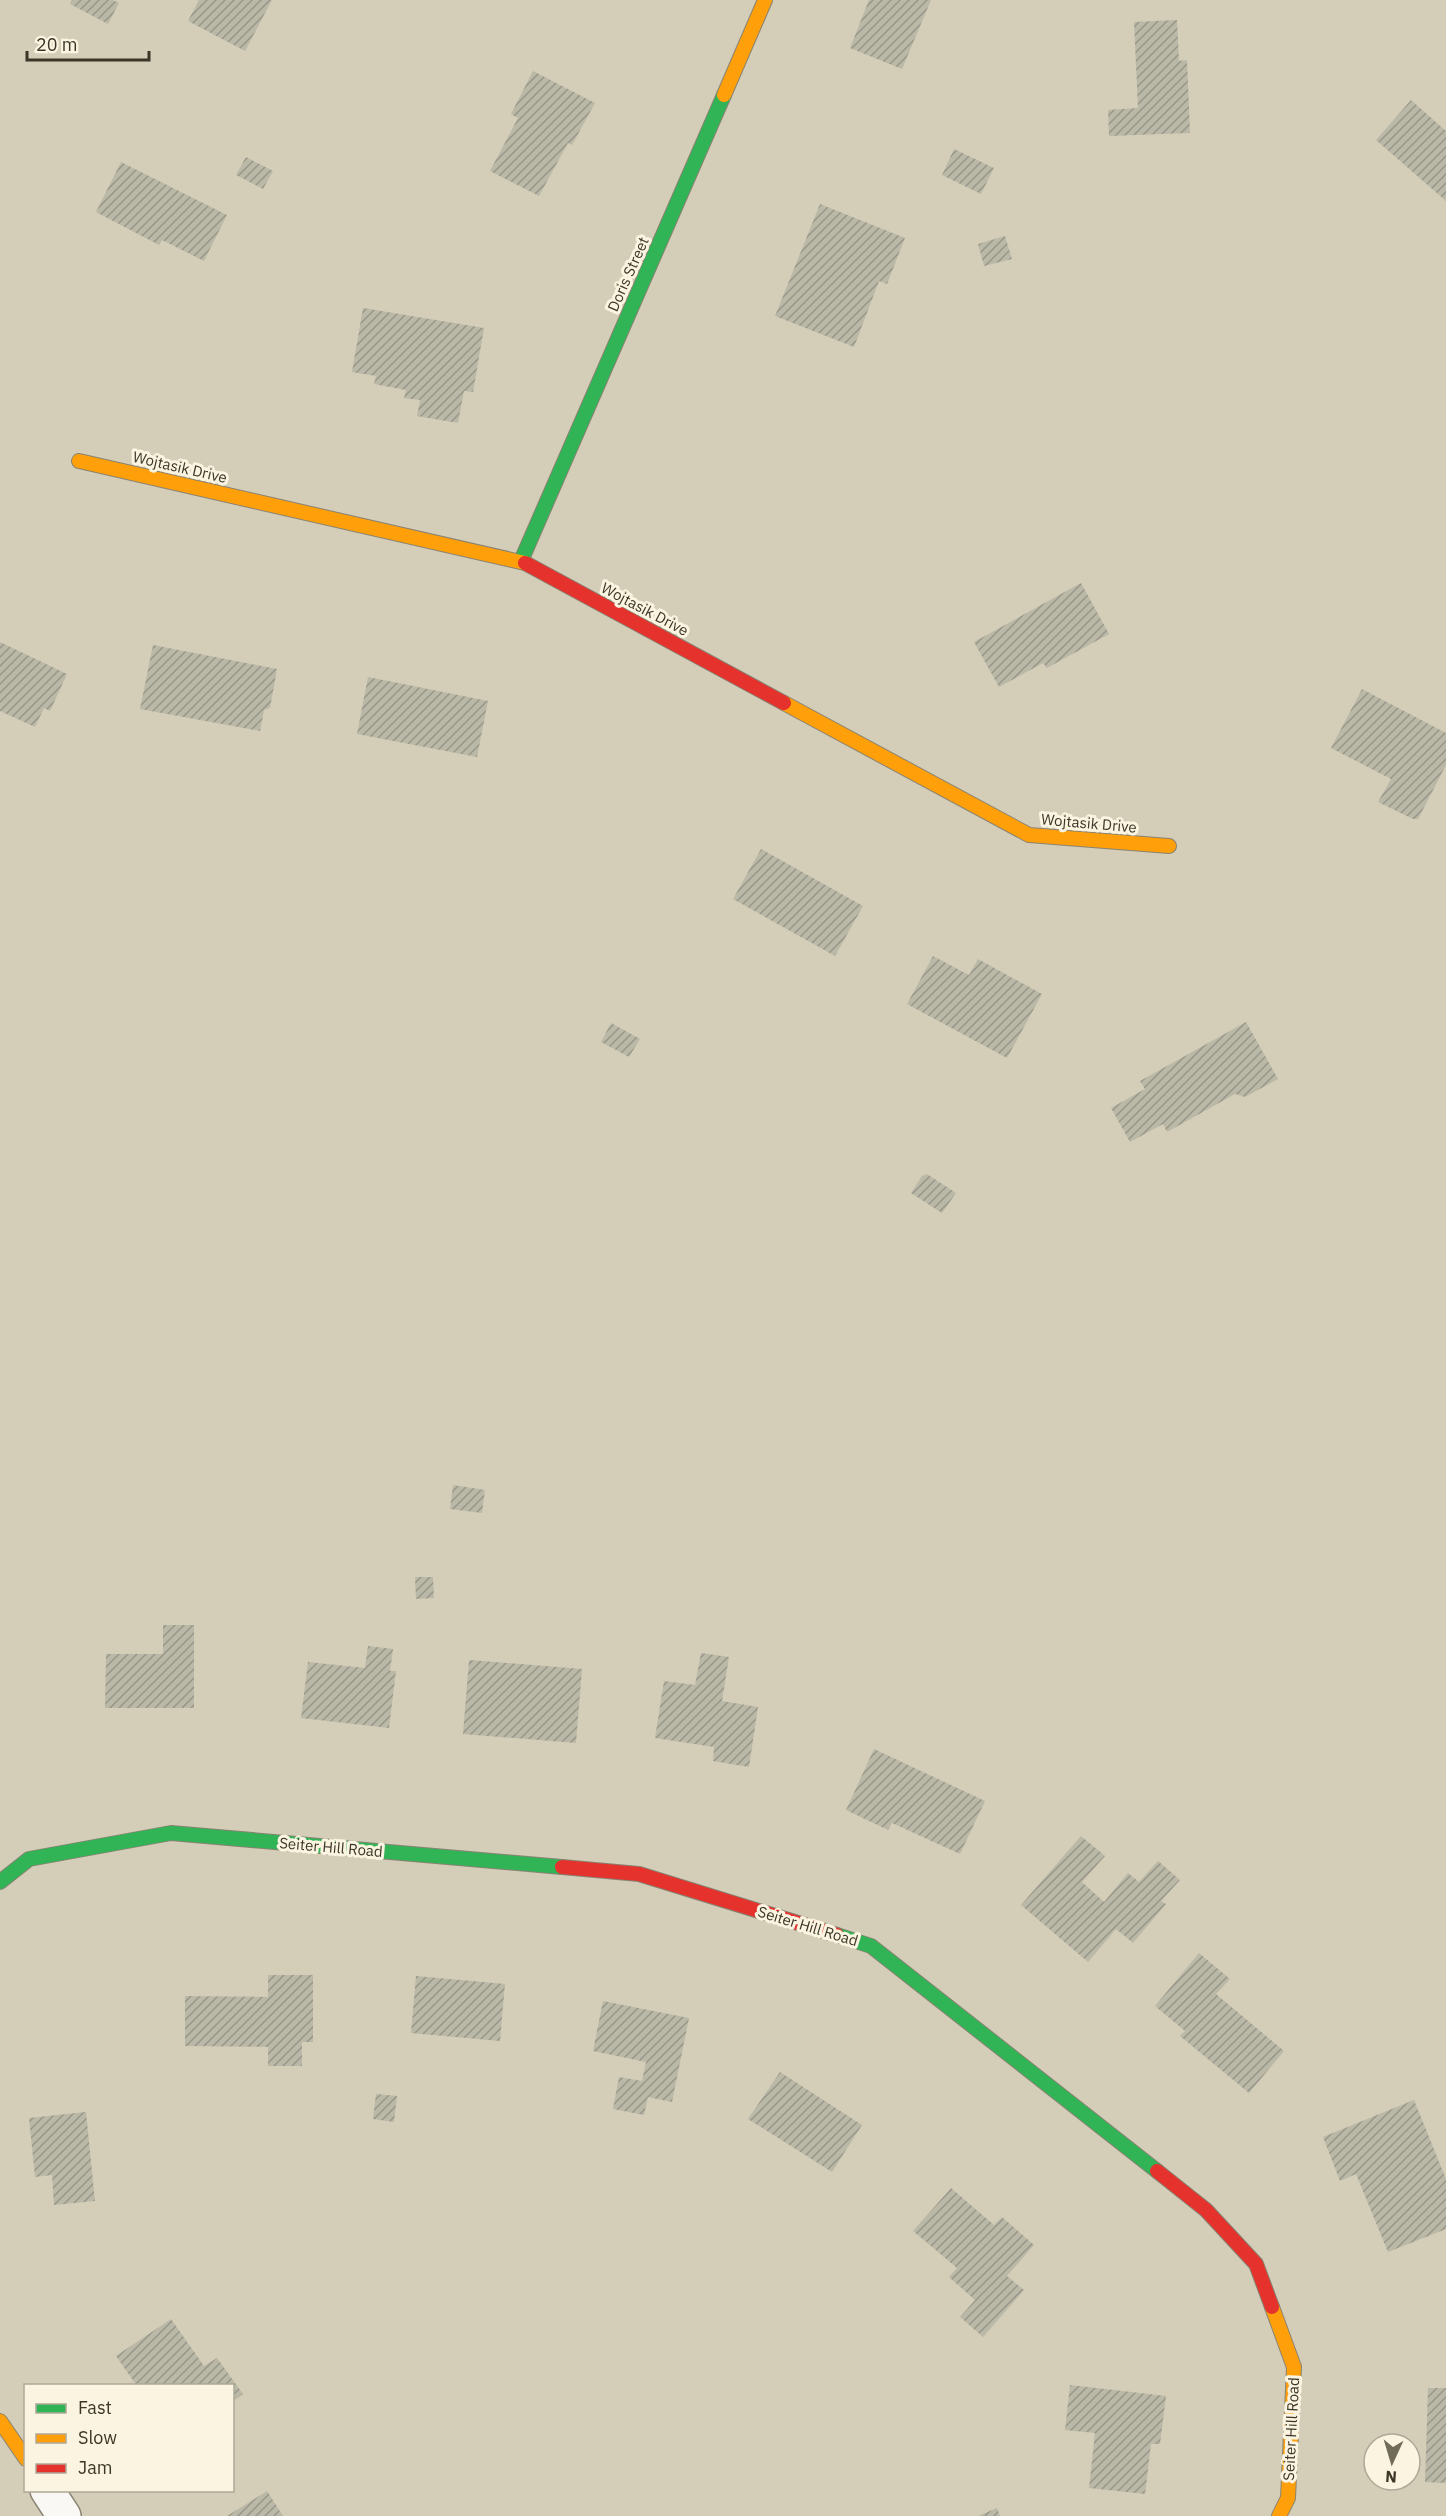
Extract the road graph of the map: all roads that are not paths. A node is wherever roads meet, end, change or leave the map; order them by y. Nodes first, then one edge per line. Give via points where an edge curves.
1 (765, 0) edge
2 (79, 461) dead end
3 (521, 561) junction
4 (1169, 846) dead end
5 (0, 1882) edge
6 (0, 2421) edge
7 (24, 2456) edge
8 (48, 2492) edge
9 (64, 2516) edge
10 (1278, 2516) edge

1 - 3 street, Doris Street
2 - 3 street, Wojtasik Drive
3 - 4 street, Wojtasik Drive via 1029,835
5 - 10 street, Seiter Hill Road via 29,1859 171,1833 639,1874 871,1946 1206,2210 1256,2264 1294,2367 1288,2498
6 - 7 street
8 - 9 street

